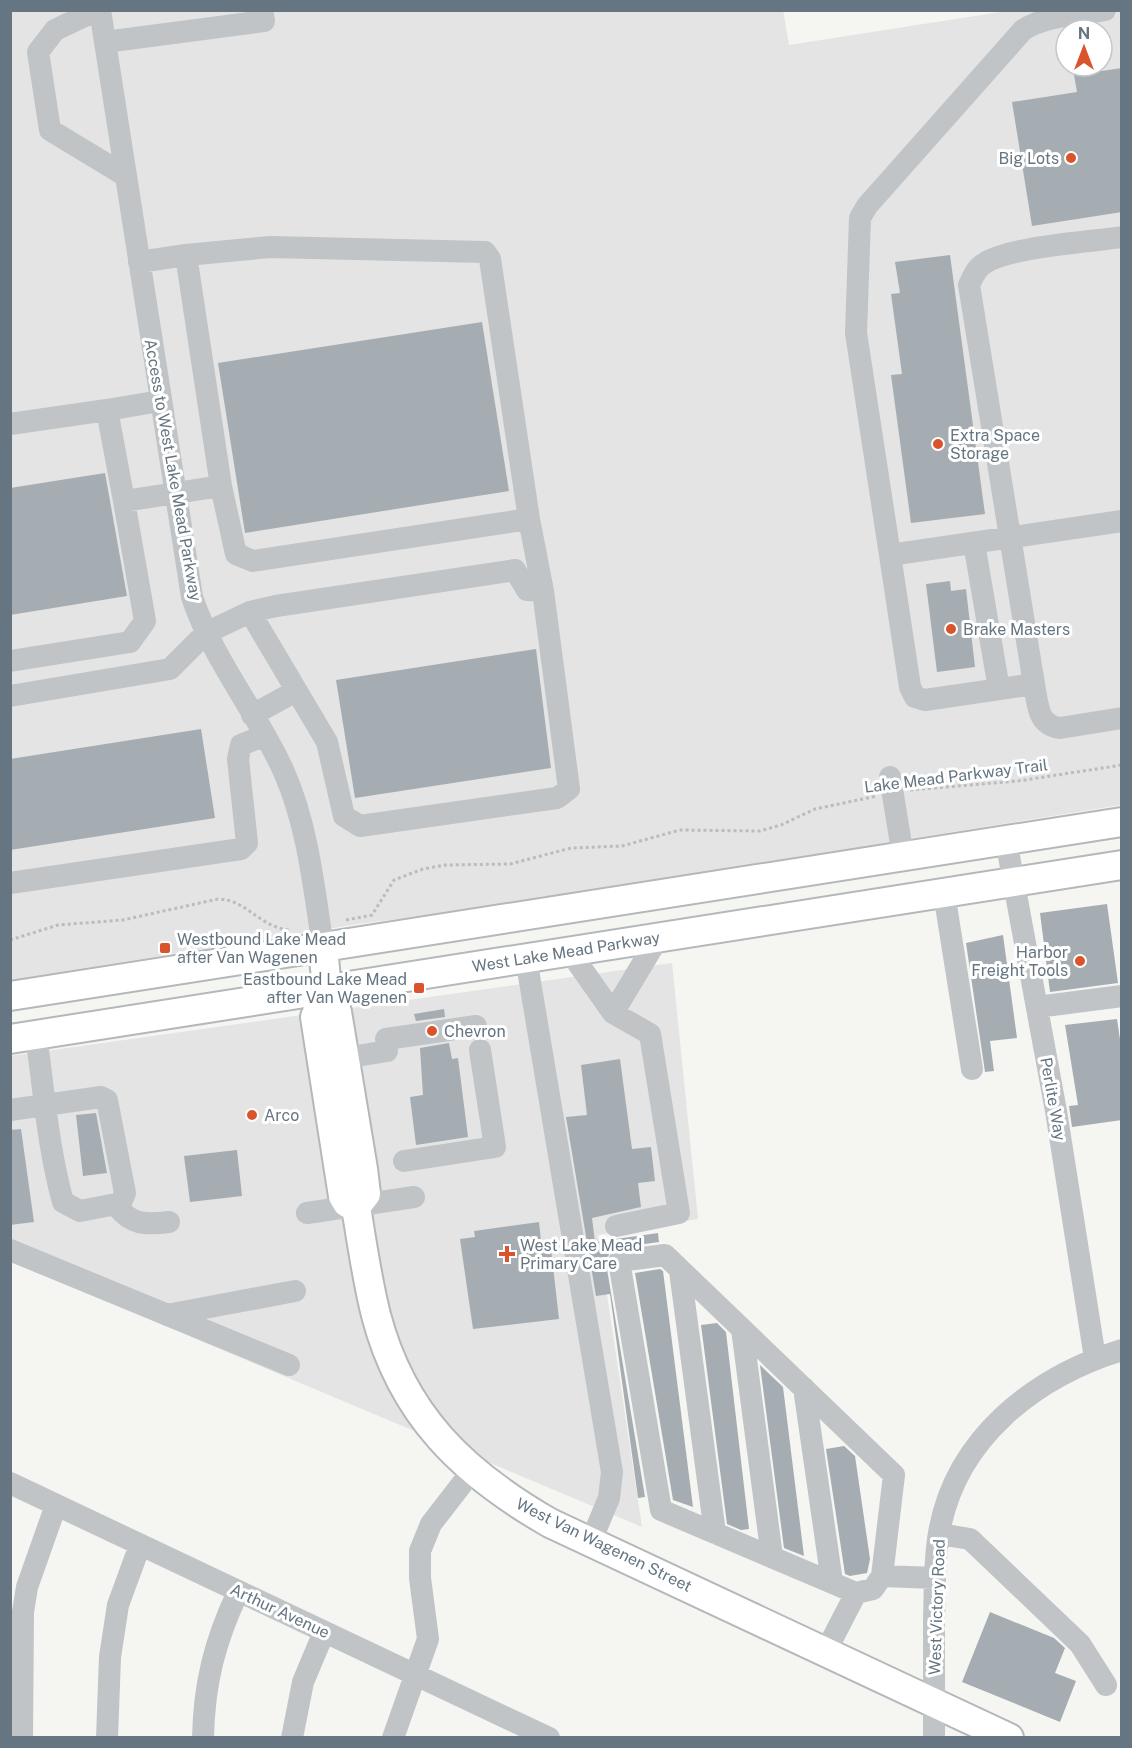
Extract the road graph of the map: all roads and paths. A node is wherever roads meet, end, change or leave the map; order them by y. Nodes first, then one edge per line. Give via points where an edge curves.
1 (99, 10) edge
2 (262, 10) edge
3 (1106, 10) edge
4 (105, 42) junction
5 (126, 176) junction
6 (1122, 237) edge
7 (186, 255) junction
8 (139, 262) junction
9 (160, 401) junction
10 (107, 410) junction
11 (10, 424) edge
12 (221, 486) junction
13 (174, 494) junction
14 (124, 501) junction
15 (529, 519) junction
16 (1122, 521) edge
17 (1010, 538) junction
18 (974, 543) junction
19 (890, 555) junction
20 (543, 591) junction
21 (249, 612) junction
22 (206, 633) junction
23 (10, 661) edge
24 (1034, 684) junction
25 (999, 689) junction
26 (296, 691) junction
27 (10, 696) edge
28 (252, 716) junction
29 (1122, 718) edge
30 (263, 736) junction
31 (1122, 765) edge
32 (891, 785) junction
33 (1122, 822) edge
34 (1006, 840) junction
35 (903, 856) junction
36 (1122, 865) edge
37 (1013, 882) junction
38 (10, 884) edge
39 (944, 893) junction
40 (321, 937) junction
41 (658, 938) junction
42 (10, 940) edge
43 (570, 952) junction
44 (526, 958) junction
45 (327, 990) junction
46 (10, 996) edge
47 (1122, 996) edge
48 (1037, 1007) junction
49 (613, 1013) junction
50 (476, 1026) dead end
51 (23, 1037) edge
52 (480, 1050) dead end
53 (345, 1058) junction
54 (972, 1069) dead end
55 (45, 1105) junction
56 (10, 1110) edge
57 (404, 1161) dead end
58 (414, 1197) dead end
59 (117, 1206) junction
60 (356, 1207) junction
61 (307, 1213) dead end
62 (169, 1222) dead end
63 (616, 1226) dead end
64 (10, 1250) edge
65 (680, 1270) junction
66 (295, 1291) dead end
67 (166, 1315) junction
68 (742, 1329) junction
69 (1122, 1350) edge
70 (1095, 1358) junction
71 (289, 1365) dead end
72 (804, 1388) junction
73 (472, 1471) junction
74 (10, 1483) edge
75 (56, 1505) junction
76 (715, 1533) junction
77 (939, 1534) junction
78 (591, 1541) junction
79 (140, 1545) junction
80 (772, 1557) junction
81 (882, 1576) junction
82 (935, 1578) junction
83 (832, 1582) junction
84 (238, 1592) junction
85 (856, 1593) junction
86 (324, 1632) junction
87 (826, 1651) junction
88 (415, 1673) junction
89 (1106, 1684) dead end
90 (934, 1703) junction
91 (507, 1728) edge
92 (22, 1737) edge
93 (107, 1737) edge
94 (203, 1737) edge
95 (292, 1737) edge
96 (393, 1737) edge
97 (549, 1737) edge
98 (934, 1737) edge
99 (1009, 1737) edge

1 - 4 street, Access to West Lake Mead Parkway
1 - 5 street via 55,30 38,52 50,130
2 - 4 street via 264,21
3 - 19 street via 1042,21 1023,30 860,218 856,333
4 - 5 street, Access to West Lake Mead Parkway
5 - 8 street, Access to West Lake Mead Parkway
6 - 17 street via 1003,256 984,263 969,285
7 - 8 street
7 - 12 street
7 - 15 street via 270,248 485,252 490,259
8 - 9 street, Access to West Lake Mead Parkway
9 - 10 street
9 - 13 street, Access to West Lake Mead Parkway
10 - 11 street
10 - 14 street
12 - 13 street
12 - 15 street via 236,554 253,561
13 - 14 street
13 - 22 street, Access to West Lake Mead Parkway via 192,597
14 - 23 street via 145,621 130,642
15 - 20 street
16 - 17 street
17 - 18 street
17 - 24 street
18 - 19 street
18 - 25 street
19 - 25 street via 910,687 915,697 925,700
20 - 21 street via 527,590 514,570
20 - 26 street via 569,789 557,798 360,826 344,816 327,742
21 - 22 street
21 - 26 street
22 - 27 street via 170,669
22 - 28 street, Access to West Lake Mead Parkway
24 - 25 street
24 - 29 street via 1040,715 1051,727
26 - 28 street
28 - 30 street, Access to West Lake Mead Parkway
30 - 38 street via 241,745 238,759 247,843 241,849
30 - 40 street, Access to West Lake Mead Parkway via 284,772 303,832
31 - 32 path, Lake Mead Parkway Trail via 1018,781
32 - 35 street
32 - 40 path, Lake Mead Parkway Trail via 760,831 680,830 622,846 571,848 510,864 423,869 394,880 372,915
33 - 34 main road
34 - 35 main road
34 - 37 street, Perlite Way
35 - 40 main road
36 - 37 main road, West Lake Mead Parkway
37 - 39 main road, West Lake Mead Parkway
37 - 48 street, Perlite Way
39 - 41 main road, West Lake Mead Parkway
39 - 54 street
40 - 42 path, Lake Mead Parkway Trail via 274,928 232,900 218,899 123,920 58,925
40 - 45 main road, West Van Wagenen Street
40 - 46 main road
41 - 43 main road, West Lake Mead Parkway
41 - 49 street
43 - 44 main road, West Lake Mead Parkway
43 - 49 street
44 - 45 main road, West Lake Mead Parkway
44 - 78 street via 612,1472 609,1498
45 - 51 main road, West Lake Mead Parkway
45 - 53 main road, West Van Wagenen Street via 337,1012
45 - 60 main road, West Van Wagenen Street via 315,1017 343,1197
47 - 48 street
48 - 70 street, Perlite Way
49 - 63 street via 650,1034 679,1213
50 - 53 street
51 - 55 street
52 - 57 street via 495,1147
53 - 60 main road, West Van Wagenen Street via 366,1194
55 - 56 street
55 - 59 street via 63,1202 80,1211
55 - 59 street via 101,1097 107,1100 125,1192
58 - 60 street
59 - 62 street via 128,1218 142,1224
60 - 61 street
60 - 73 main road, West Van Wagenen Street via 375,1314 392,1364 426,1422
64 - 67 street
65 - 68 street
65 - 76 street
65 - 76 street via 665,1255 619,1261 661,1510
66 - 67 street
67 - 71 street
68 - 72 street
68 - 80 street
69 - 70 street, West Victory Road
70 - 77 street, West Victory Road via 1028,1394 994,1423 954,1481
72 - 81 street via 894,1475
72 - 83 street
73 - 78 main road, West Van Wagenen Street via 511,1500
73 - 88 street via 431,1524 420,1551 428,1639
74 - 75 street, Arthur Avenue
75 - 79 street, Arthur Avenue
75 - 92 street via 27,1587 23,1612
76 - 80 street
77 - 82 street, West Victory Road
77 - 89 street via 970,1539 1080,1644
78 - 87 main road, West Van Wagenen Street
79 - 84 street, Arthur Avenue
79 - 93 street via 118,1605 110,1657
80 - 83 street
81 - 82 street
81 - 85 street via 873,1590
82 - 90 street, West Victory Road
83 - 85 street
84 - 86 street, Arthur Avenue
84 - 94 street via 220,1630 208,1676
85 - 87 street
86 - 88 street, Arthur Avenue
86 - 95 street via 303,1682
87 - 90 main road, West Van Wagenen Street
88 - 91 street, Arthur Avenue
88 - 96 street
90 - 98 street, West Victory Road
90 - 99 main road, West Van Wagenen Street
91 - 97 street, Arthur Avenue

